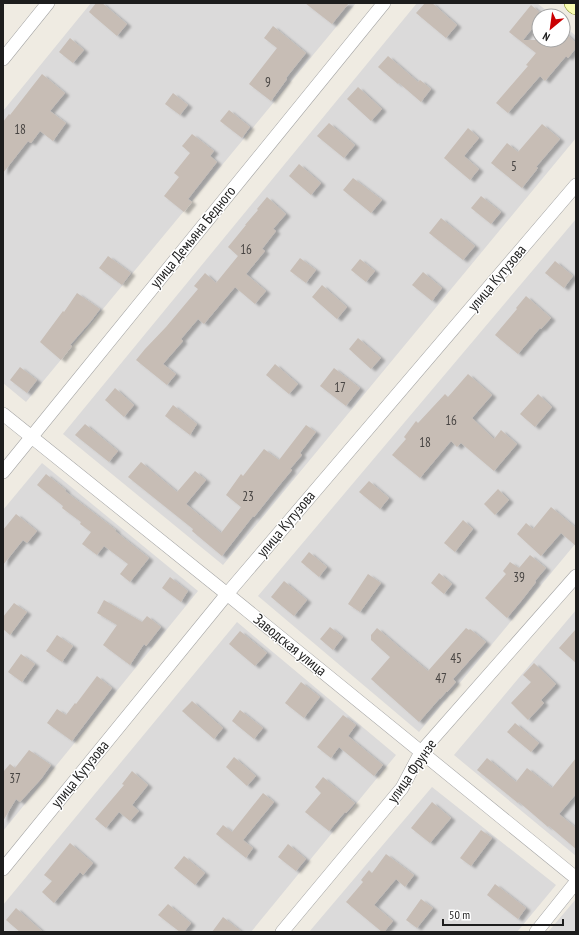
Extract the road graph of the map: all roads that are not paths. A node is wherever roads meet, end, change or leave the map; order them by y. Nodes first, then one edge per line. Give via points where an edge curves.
1 (48, 3) edge
2 (384, 3) edge
3 (3, 59) edge
4 (576, 185) edge
5 (3, 414) edge
6 (31, 437) junction
7 (3, 472) edge
8 (576, 576) edge
9 (227, 594) junction
10 (421, 752) junction
11 (3, 869) edge
12 (576, 878) edge
13 (576, 882) edge
14 (282, 932) edge
15 (536, 932) edge

1 - 3 street
2 - 6 street, улица Демьяна Бедного
4 - 9 street, улица Кутузова
5 - 6 street, Заводская улица
6 - 7 street, улица Демьяна Бедного
6 - 9 street, Заводская улица
8 - 10 street, улица Фрунзе
9 - 10 street, Заводская улица
9 - 11 street, улица Кутузова
10 - 12 street, Заводская улица
10 - 14 street, улица Фрунзе via 402,788
13 - 15 street

